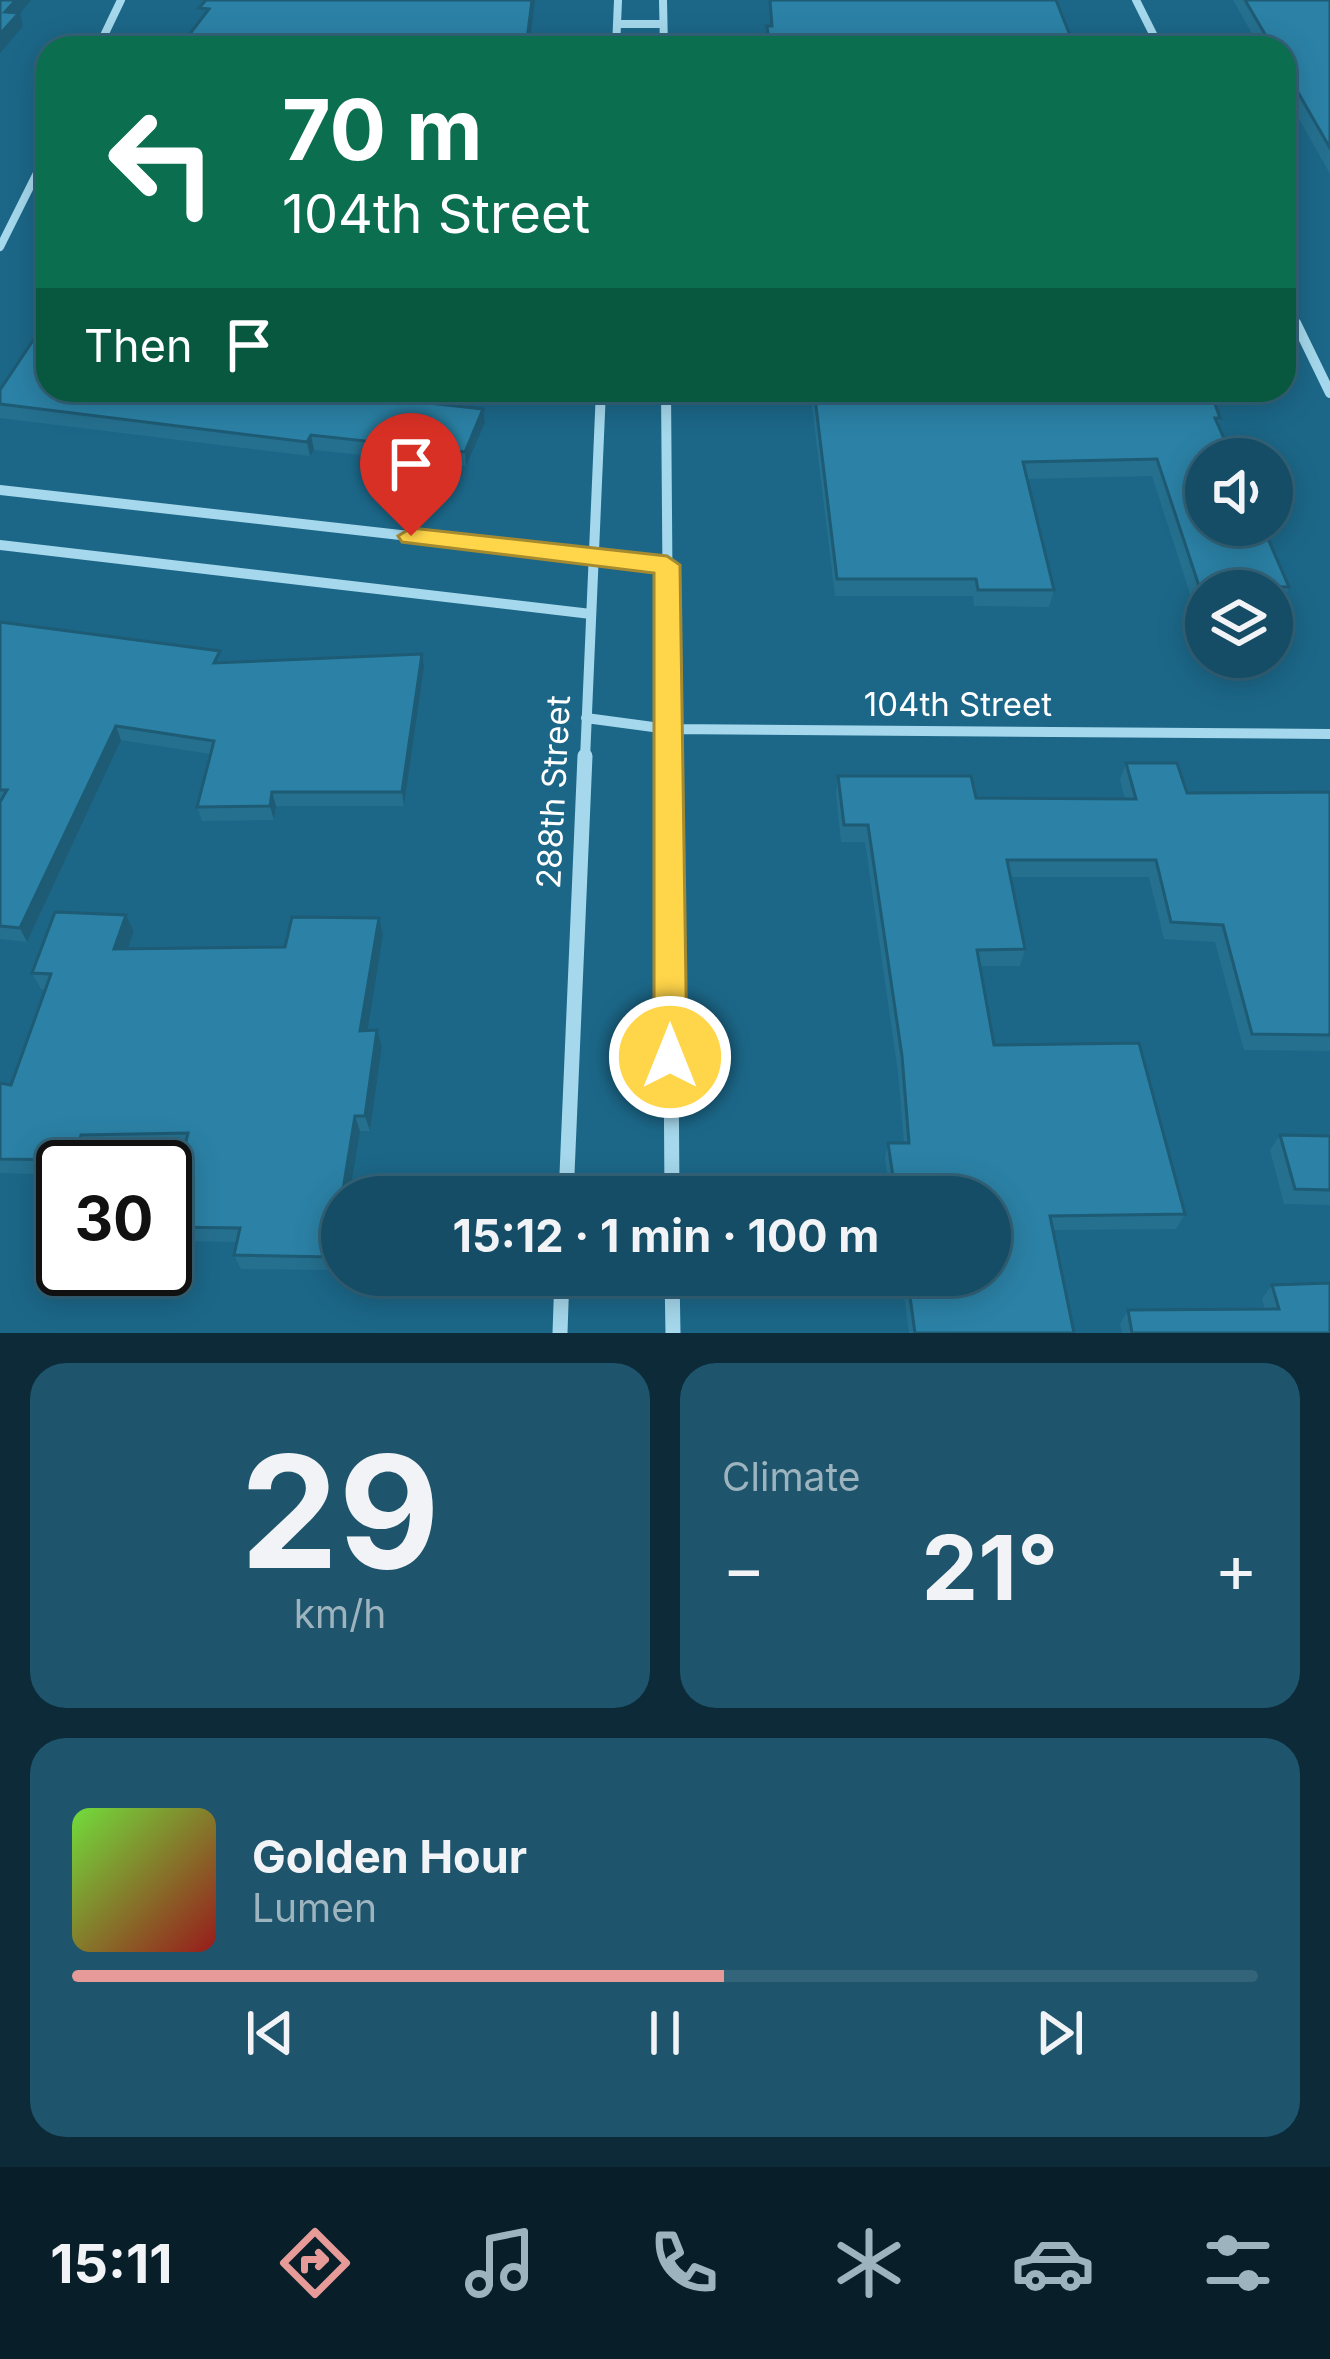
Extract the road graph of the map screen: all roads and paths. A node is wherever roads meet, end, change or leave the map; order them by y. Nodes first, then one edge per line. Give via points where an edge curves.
1 (121, 0) edge
2 (618, 0) edge
3 (663, 0) edge
4 (1136, 0) edge
5 (616, 24) junction
6 (663, 24) junction
7 (104, 36) edge
8 (616, 36) edge
9 (664, 36) edge
10 (1154, 36) edge
11 (36, 175) edge
12 (0, 248) edge
13 (1296, 324) edge
14 (1330, 393) edge
15 (600, 402) edge
16 (666, 402) edge
17 (0, 490) edge
18 (0, 545) edge
19 (593, 557) junction
20 (667, 565) junction
21 (591, 614) junction
22 (586, 718) junction
23 (668, 729) junction
24 (1330, 734) edge
25 (567, 1176) edge
26 (671, 1176) edge
27 (561, 1296) edge
28 (672, 1296) edge
29 (560, 1333) edge
30 (673, 1333) edge

1 - 7 street
2 - 5 street
3 - 6 street
4 - 10 street
5 - 6 street
5 - 8 street
6 - 9 street
11 - 12 street
13 - 14 street
15 - 19 street, 288th Street
16 - 20 street
17 - 19 street
18 - 21 street
19 - 20 street
19 - 21 street, 288th Street
20 - 23 street
21 - 22 street, 288th Street
22 - 23 street, 104th Street
22 - 25 street, 288th Street
23 - 24 street, 104th Street
23 - 26 street
27 - 29 street
28 - 30 street

